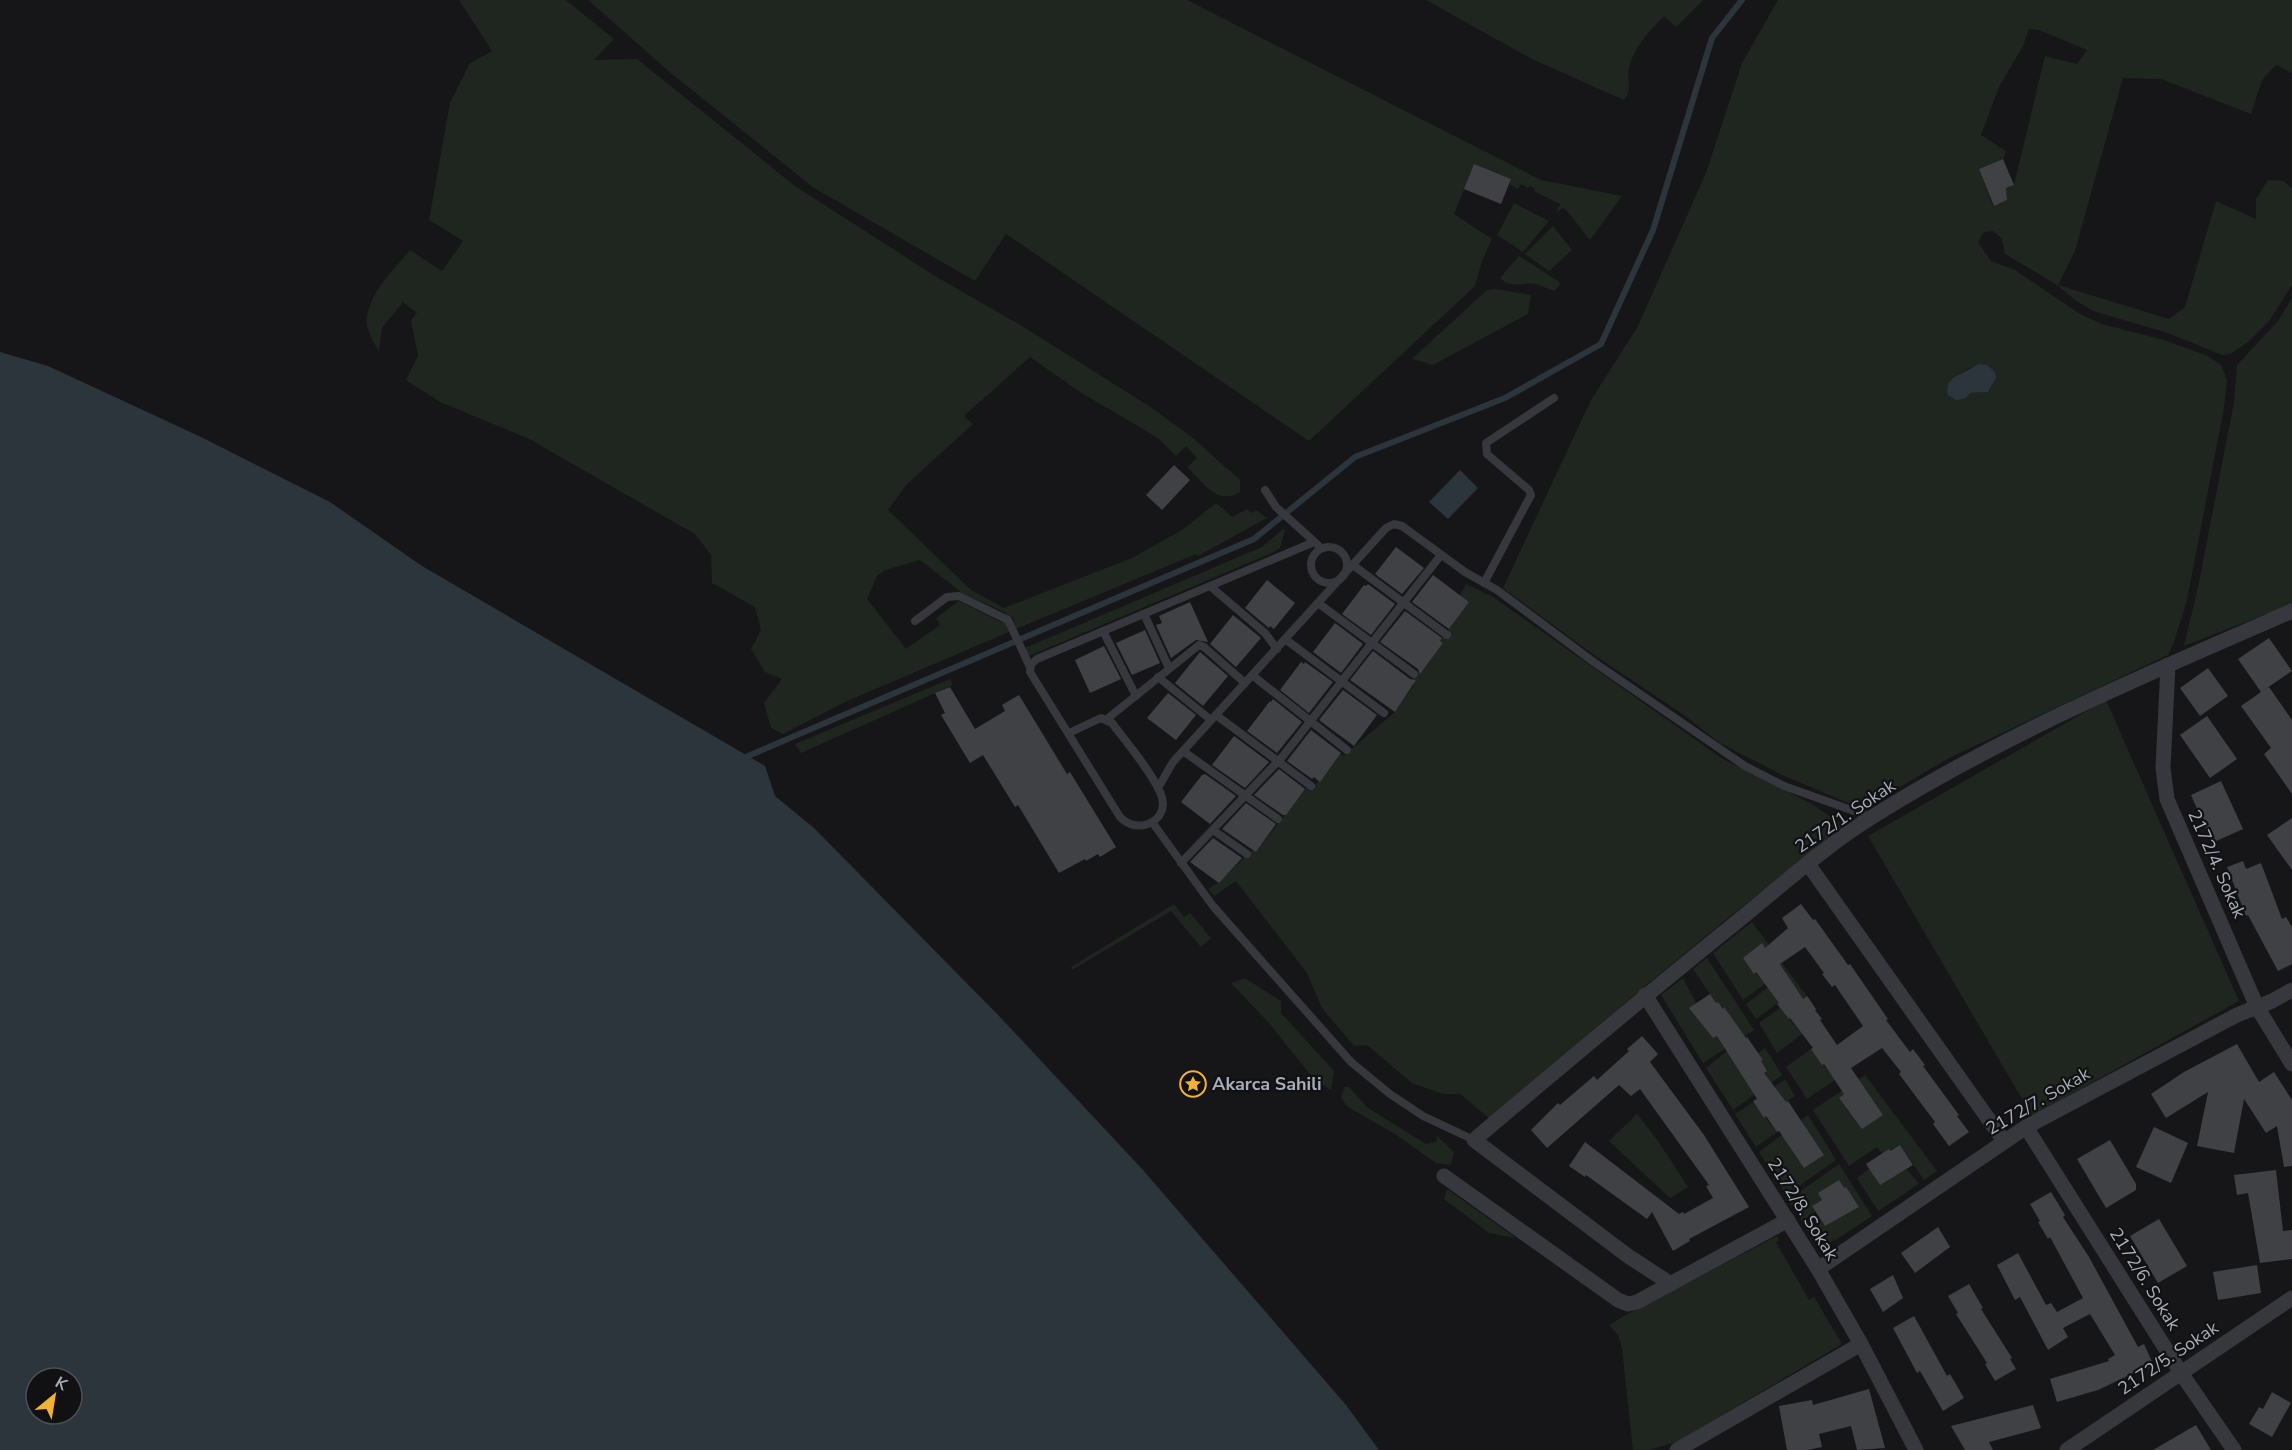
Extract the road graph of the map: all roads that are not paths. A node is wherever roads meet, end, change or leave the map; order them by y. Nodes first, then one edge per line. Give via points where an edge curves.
1 (1554, 398) dead end
2 (1265, 490) dead end
3 (1314, 542) junction
4 (1322, 548) junction
5 (1441, 555) junction
6 (1353, 565) junction
7 (1342, 577) junction
8 (1484, 583) junction
9 (1210, 586) junction
10 (1318, 603) junction
11 (1404, 603) junction
12 (2292, 611) edge
13 (1144, 614) junction
14 (915, 621) dead end
15 (1102, 631) junction
16 (1447, 635) dead end
17 (1285, 639) junction
18 (1372, 643) junction
19 (1276, 649) junction
20 (2168, 665) junction
21 (1030, 667) junction
22 (1169, 668) junction
23 (1414, 674) dead end
24 (1252, 675) junction
25 (1158, 677) junction
26 (1342, 681) junction
27 (1245, 683) junction
28 (1136, 696) junction
29 (1384, 713) dead end
30 (1214, 717) junction
31 (1107, 719) junction
32 (1310, 721) junction
33 (1069, 733) junction
34 (1347, 750) dead end
35 (1183, 751) junction
36 (1278, 761) junction
37 (1311, 786) dead end
38 (1158, 788) junction
39 (1245, 795) junction
40 (1871, 818) junction
41 (1278, 819) dead end
42 (1152, 822) junction
43 (1213, 830) junction
44 (1246, 854) dead end
45 (1181, 863) junction
46 (1808, 864) junction
47 (2292, 990) edge
48 (1646, 995) junction
49 (2258, 1007) junction
50 (2292, 1064) edge
51 (2026, 1126) junction
52 (1474, 1140) junction
53 (2004, 1141) junction
54 (1444, 1176) dead end
55 (1788, 1220) junction
56 (1818, 1269) junction
57 (1671, 1284) junction
58 (2292, 1298) edge
59 (1862, 1344) junction
60 (2181, 1373) junction
61 (1677, 1450) edge
62 (1916, 1450) edge
63 (2067, 1450) edge
64 (2234, 1450) edge

1 - 8 lane via 1486,443 1487,454 1531,495
2 - 3 lane via 1276,507
3 - 4 lane
3 - 9 lane
4 - 7 lane via 1336,548 1344,555 1347,567
4 - 7 lane via 1311,558 1314,576 1325,583
5 - 6 lane via 1394,524
5 - 8 lane
5 - 11 lane
6 - 7 lane
6 - 11 lane
7 - 10 lane
8 - 40 lane via 1745,766 1784,786
9 - 13 lane
9 - 19 lane via 1265,633
10 - 17 lane
10 - 18 lane
11 - 16 lane
11 - 18 lane
12 - 20 street, 2172/1. Sokak
13 - 15 lane
13 - 22 lane
14 - 21 lane via 955,595 1008,620
15 - 21 lane via 1036,659
15 - 28 lane
17 - 19 lane
17 - 26 lane
18 - 23 lane
18 - 26 lane
19 - 24 lane
20 - 40 street, 2172/1. Sokak via 2002,743
20 - 49 street, 2172/4. Sokak via 2163,768 2167,799
21 - 33 lane
22 - 25 lane
22 - 27 lane via 1201,646
24 - 27 lane
24 - 32 lane
25 - 28 lane
25 - 30 lane
26 - 29 lane
26 - 32 lane
27 - 30 lane
28 - 31 lane
30 - 35 lane
30 - 36 lane
31 - 33 lane via 1096,719
31 - 38 lane
32 - 34 lane
32 - 36 lane
33 - 42 lane via 1120,817 1138,826
35 - 38 lane
35 - 39 lane
36 - 37 lane
36 - 39 lane
38 - 42 lane via 1163,802
39 - 41 lane
39 - 43 lane
40 - 46 street, 2172/1. Sokak
42 - 45 lane
43 - 44 lane
43 - 45 lane
45 - 52 lane via 1213,906 1351,1062 1423,1116
46 - 48 street, 2172/1. Sokak
46 - 53 street
47 - 49 street, 2172/7. Sokak
48 - 52 street, 2172/1. Sokak
48 - 55 street, 2172/8. Sokak
49 - 50 street, 2172/4. Sokak
49 - 51 street, 2172/7. Sokak
51 - 53 street, 2172/7. Sokak
51 - 60 street, 2172/6. Sokak
52 - 57 street
53 - 56 street, 2172/7. Sokak
54 - 57 street via 1618,1300 1633,1304
55 - 56 street, 2172/8. Sokak
55 - 57 street
56 - 59 street, 2172/8. Sokak
58 - 60 street, 2172/5. Sokak
59 - 61 street
59 - 62 street, 2172/8. Sokak
60 - 63 street, 2172/5. Sokak
60 - 64 street, 2172/6. Sokak

